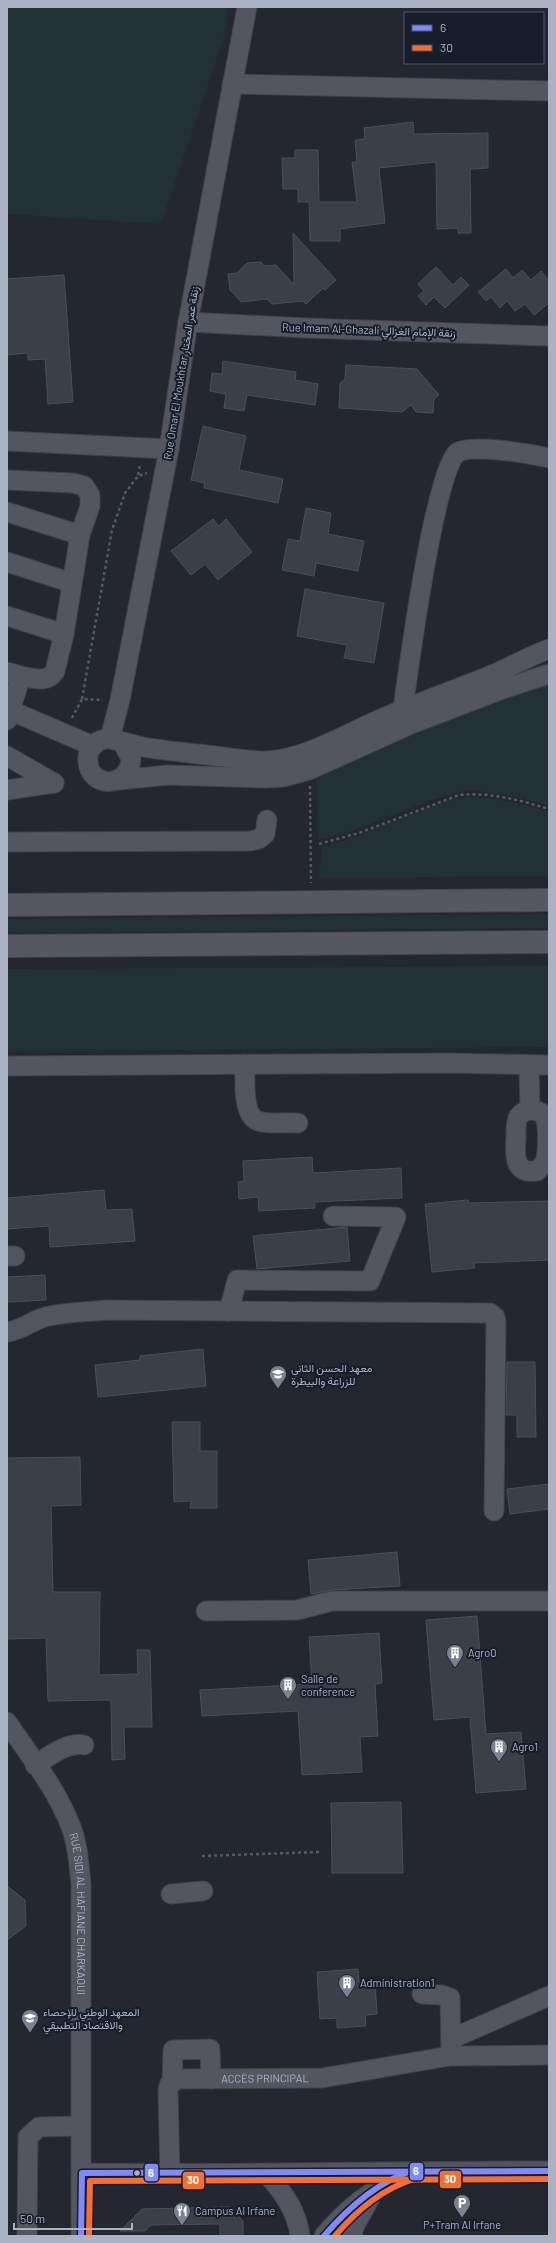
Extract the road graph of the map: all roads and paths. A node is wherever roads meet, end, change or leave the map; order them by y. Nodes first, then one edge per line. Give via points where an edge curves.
1 (247, 7) edge
2 (232, 84) junction
3 (549, 90) edge
4 (188, 322) junction
5 (549, 336) edge
6 (7, 441) edge
7 (167, 457) junction
8 (549, 458) edge
9 (7, 480) edge
10 (7, 512) edge
11 (80, 535) junction
12 (7, 562) edge
13 (72, 583) junction
14 (7, 616) edge
15 (64, 634) junction
16 (549, 649) edge
17 (14, 674) edge
18 (549, 674) edge
19 (82, 699) junction
20 (120, 700) junction
21 (402, 709) junction
22 (8, 713) edge
23 (63, 732) junction
24 (117, 741) junction
25 (93, 746) junction
26 (7, 756) edge
27 (309, 770) junction
28 (119, 780) junction
29 (7, 790) edge
30 (549, 809) edge
31 (267, 820) dead end
32 (7, 842) edge
33 (319, 844) dead end
34 (311, 884) dead end
35 (549, 900) edge
36 (7, 905) edge
37 (549, 942) edge
38 (7, 946) edge
39 (245, 1064) junction
40 (529, 1065) junction
41 (549, 1065) edge
42 (7, 1066) edge
43 (530, 1110) dead end
44 (298, 1123) dead end
45 (333, 1216) dead end
46 (229, 1311) junction
47 (7, 1332) edge
48 (494, 1511) dead end
49 (549, 1601) edge
50 (206, 1611) dead end
51 (7, 1722) edge
52 (84, 1745) dead end
53 (35, 1765) junction
54 (319, 1852) dead end
55 (202, 1856) dead end
56 (204, 1891) dead end
57 (171, 1894) dead end
58 (422, 1994) dead end
59 (549, 1996) edge
60 (451, 2047) junction
61 (549, 2055) edge
62 (211, 2079) junction
63 (172, 2082) junction
64 (81, 2126) junction
65 (549, 2170) edge
66 (410, 2171) junction
67 (82, 2173) junction
68 (170, 2174) junction
69 (267, 2174) junction
70 (374, 2190) junction
71 (27, 2236) edge
72 (81, 2236) edge
73 (300, 2236) edge
74 (324, 2236) edge
75 (352, 2236) edge

1 - 2 street, Rue Omar El Moukhtar زنقة عمر المختار
2 - 3 street
2 - 4 street, Rue Omar El Moukhtar زنقة عمر المختار
4 - 5 street, Rue Imam Al-Ghazali زنقة الإمام الغزالي
4 - 7 street, Rue Omar El Moukhtar زنقة عمر المختار
6 - 7 street
7 - 19 path via 138,476 126,493 112,530
7 - 20 street, Rue Omar El Moukhtar زنقة عمر المختار
8 - 21 street via 496,450 465,449 455,454 450,461 442,482 429,544
9 - 11 street via 73,482 84,486 90,495 90,506
10 - 11 street
11 - 13 street
12 - 13 street
13 - 15 street
14 - 15 street
15 - 17 street via 52,677 46,680
16 - 21 street
17 - 22 street
18 - 27 street via 409,726
19 - 20 path
19 - 23 path
20 - 24 street, Rue Omar El Moukhtar زنقة عمر المختار
21 - 24 street via 303,753 281,759 250,760
22 - 23 street
23 - 25 street
24 - 25 street via 99,741
24 - 28 street via 130,755 131,763 126,774
25 - 28 street via 88,758 88,766 92,773 103,781
26 - 29 street via 54,783
27 - 28 street via 284,777 266,778 168,775
27 - 34 path
30 - 33 path via 490,795 458,795 359,833
31 - 32 street via 265,834 250,841
35 - 36 main road
37 - 38 main road
39 - 40 street
39 - 42 street
39 - 44 street via 248,1113 259,1121
40 - 41 street
40 - 43 street
45 - 46 street via 396,1217 370,1282 237,1280
46 - 47 street via 108,1310 72,1313 43,1318 25,1328
46 - 48 street via 490,1313 495,1317 496,1323
49 - 50 street via 332,1601 297,1610
51 - 53 street, RUE SIDI AL HAFIANE CHARKAOUI
52 - 53 street via 63,1748
53 - 64 street, RUE SIDI AL HAFIANE CHARKAOUI via 60,1804 71,1827 77,1850 81,1884
54 - 55 path
56 - 57 street
58 - 60 street via 446,1995 450,1998
59 - 60 street
60 - 61 street
60 - 62 street, ACCÈS PRINCIPAL via 322,2078
62 - 63 street, ACCÈS PRINCIPAL via 177,2079
62 - 63 street via 210,2049 173,2050
63 - 68 street via 168,2091
64 - 67 street, RUE SIDI AL HAFIANE CHARKAOUI
64 - 71 street via 39,2127 28,2137
65 - 66 street
66 - 69 street
66 - 70 street
67 - 68 street
67 - 72 street, RUE SIDI AL HAFIANE CHARKAOUI
68 - 69 street
69 - 73 street via 292,2208
70 - 74 street via 352,2207
70 - 75 street via 354,2227

